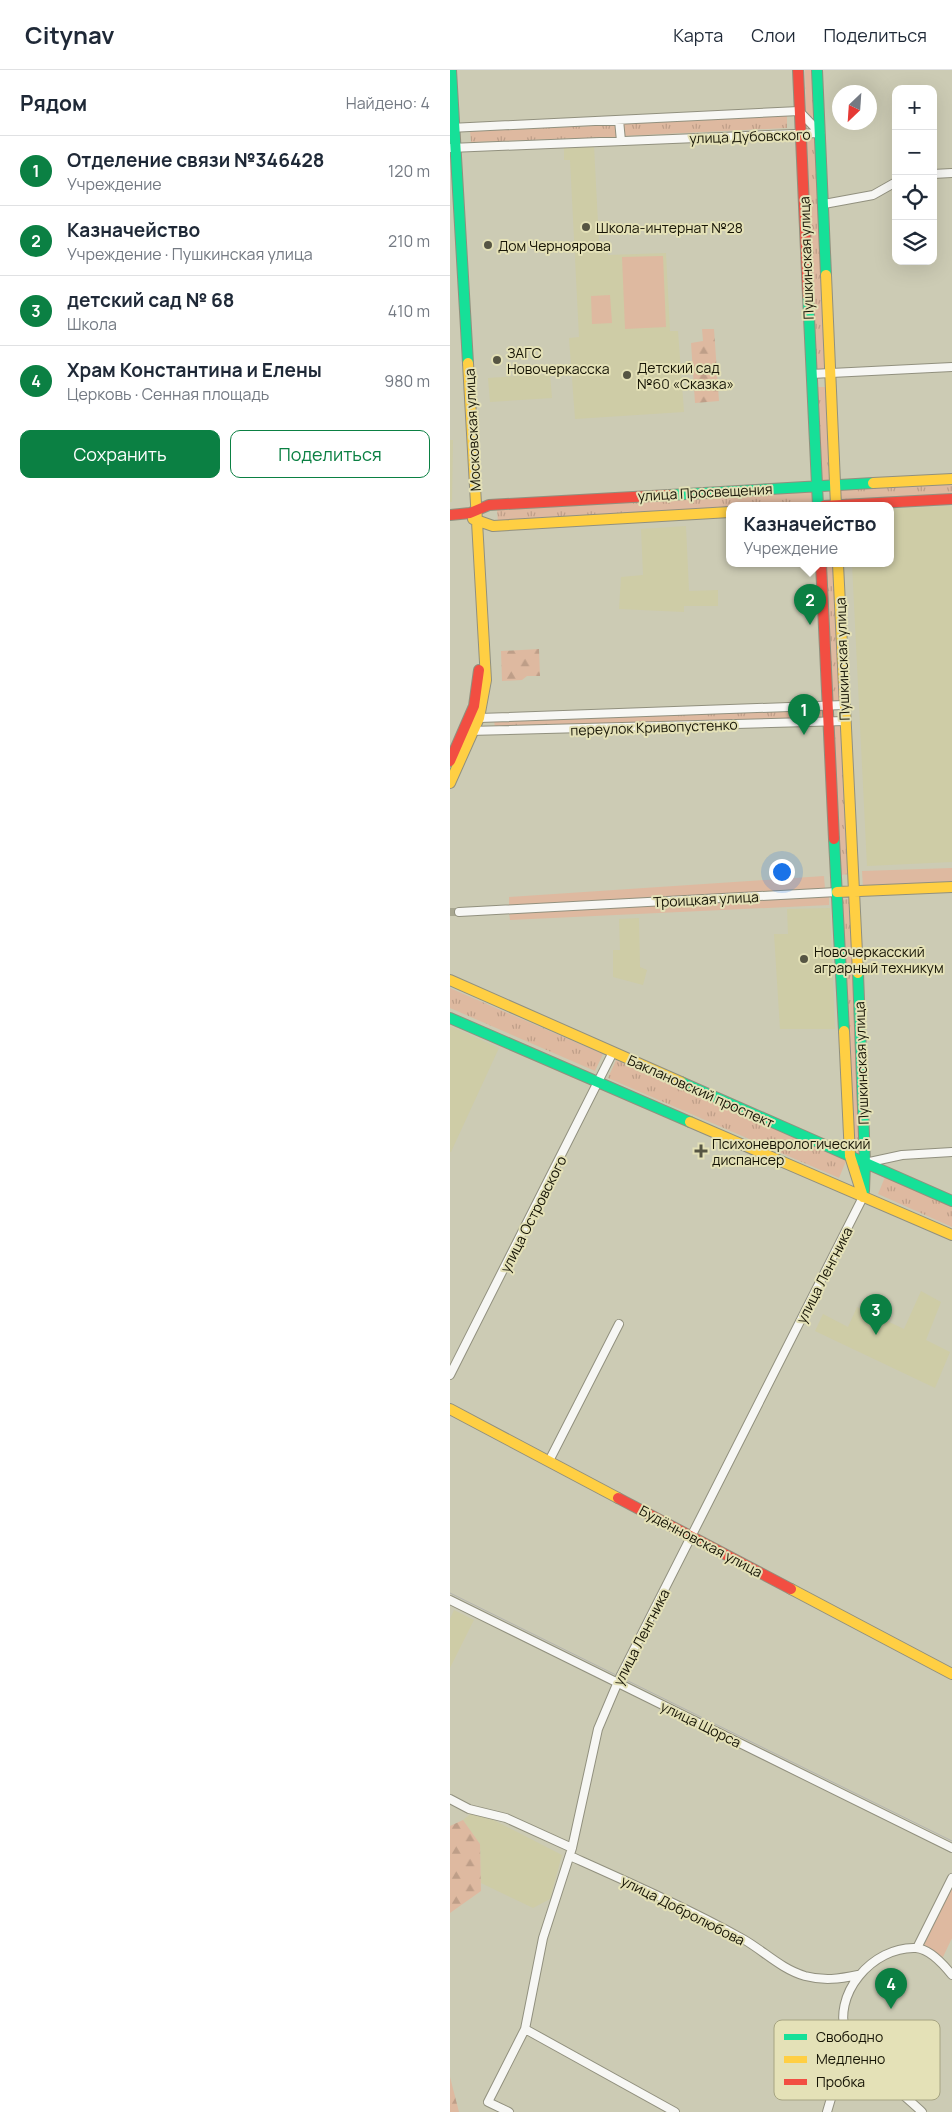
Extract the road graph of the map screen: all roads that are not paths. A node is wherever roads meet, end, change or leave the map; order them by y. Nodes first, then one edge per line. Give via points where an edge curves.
1 (451, 70) edge
2 (798, 70) edge
3 (817, 70) edge
4 (800, 111) junction
5 (619, 120) junction
6 (451, 129) edge
7 (801, 133) junction
8 (820, 133) junction
9 (621, 141) junction
10 (452, 148) edge
11 (937, 174) edge
12 (952, 174) edge
13 (892, 184) edge
14 (824, 204) junction
15 (952, 367) edge
16 (830, 373) junction
17 (811, 374) junction
18 (952, 479) edge
19 (835, 485) junction
20 (817, 486) junction
21 (952, 499) edge
22 (818, 502) edge
23 (836, 502) edge
24 (894, 502) edge
25 (726, 512) edge
26 (467, 515) edge
27 (820, 567) edge
28 (838, 567) edge
29 (844, 705) junction
30 (827, 706) junction
31 (475, 716) junction
32 (845, 721) junction
33 (828, 722) junction
34 (468, 731) junction
35 (450, 761) edge
36 (450, 783) edge
37 (952, 886) edge
38 (854, 890) junction
39 (836, 892) junction
40 (460, 912) tunnel mouth
41 (450, 980) edge
42 (450, 1018) edge
43 (613, 1052) junction
44 (600, 1083) junction
45 (952, 1152) edge
46 (850, 1156) junction
47 (865, 1163) junction
48 (864, 1197) junction
49 (952, 1201) edge
50 (952, 1235) edge
51 (619, 1324) dead end
52 (450, 1376) edge
53 (450, 1409) edge
54 (549, 1461) junction
55 (692, 1536) junction
56 (450, 1600) edge
57 (952, 1674) edge
58 (617, 1683) junction
59 (450, 1799) edge
60 (952, 1848) edge
61 (571, 1852) junction
62 (952, 1878) edge
63 (917, 1948) junction
64 (952, 1974) edge
65 (858, 1975) junction
66 (844, 2020) edge
67 (525, 2029) junction
68 (831, 2100) edge
69 (910, 2100) edge
70 (509, 2112) edge
71 (675, 2112) edge
72 (827, 2112) edge
73 (922, 2112) edge

1 - 6 main road, Московская улица
2 - 4 main road, Пушкинская улица
3 - 8 main road, Пушкинская улица
4 - 5 street, улица Дубовского
4 - 7 main road, Пушкинская улица
4 - 8 street, улица Дубовского
5 - 6 street, улица Дубовского
5 - 9 street
6 - 10 main road, Московская улица
7 - 8 street, улица Дубовского
7 - 9 street, улица Дубовского
7 - 17 main road, Пушкинская улица
8 - 14 main road, Пушкинская улица
9 - 10 street, улица Дубовского
10 - 26 main road, Московская улица
11 - 12 street
13 - 14 street via 873,195
14 - 16 main road, Пушкинская улица
15 - 16 street
16 - 17 street
16 - 19 main road, Пушкинская улица
17 - 20 main road, Пушкинская улица
18 - 19 main road, улица Просвещения
19 - 20 main road, улица Просвещения
19 - 23 main road, Пушкинская улица
20 - 22 main road, Пушкинская улица
20 - 26 main road, улица Просвещения via 489,505
21 - 24 main road
25 - 26 main road, улица Просвещения via 493,526
26 - 31 main road, Московская улица via 479,680
27 - 30 main road, Пушкинская улица
28 - 29 main road, Пушкинская улица
29 - 30 street, переулок Кривопустенко
29 - 32 main road, Пушкинская улица
30 - 31 street, переулок Кривопустенко
30 - 33 main road, Пушкинская улица
31 - 34 main road, Московская улица
32 - 33 street, переулок Кривопустенко
32 - 38 main road, Пушкинская улица
33 - 34 street, переулок Кривопустенко
33 - 39 main road, Пушкинская улица
34 - 35 main road, Московская улица
34 - 36 main road, Московская улица
37 - 38 main road, Троицкая улица
38 - 39 main road, Троицкая улица
38 - 47 main road, Пушкинская улица
39 - 40 street, Троицкая улица
39 - 46 main road, Пушкинская улица
41 - 43 main road, Баклановский проспект
42 - 44 main road
43 - 44 street, улица Островского
43 - 46 main road, Баклановский проспект
44 - 48 main road
44 - 52 street, улица Островского
45 - 47 street via 902,1155
46 - 47 main road, Баклановский проспект
46 - 48 main road, Пушкинская улица
47 - 48 main road, Пушкинская улица
47 - 49 main road, Баклановский проспект
48 - 50 main road
48 - 55 street, улица Ленгника
51 - 54 street
53 - 54 main road, Будённовская улица
54 - 55 main road, Будённовская улица
55 - 57 main road, Будённовская улица
55 - 58 street, улица Ленгника
56 - 58 street, улица Щорса
58 - 60 street, улица Щорса
58 - 61 street, улица Ленгника via 598,1728
59 - 61 street, улица Добролюбова via 469,1809 506,1818
61 - 65 street, улица Добролюбова via 745,1940 790,1970 821,1980
61 - 67 street, улица Ленгника via 544,1938
62 - 63 street
63 - 64 street via 939,1960
63 - 65 street via 882,1957
65 - 66 street via 846,2002
67 - 70 street, улица Ленгника via 488,2102
67 - 71 street
68 - 72 street
69 - 73 street

